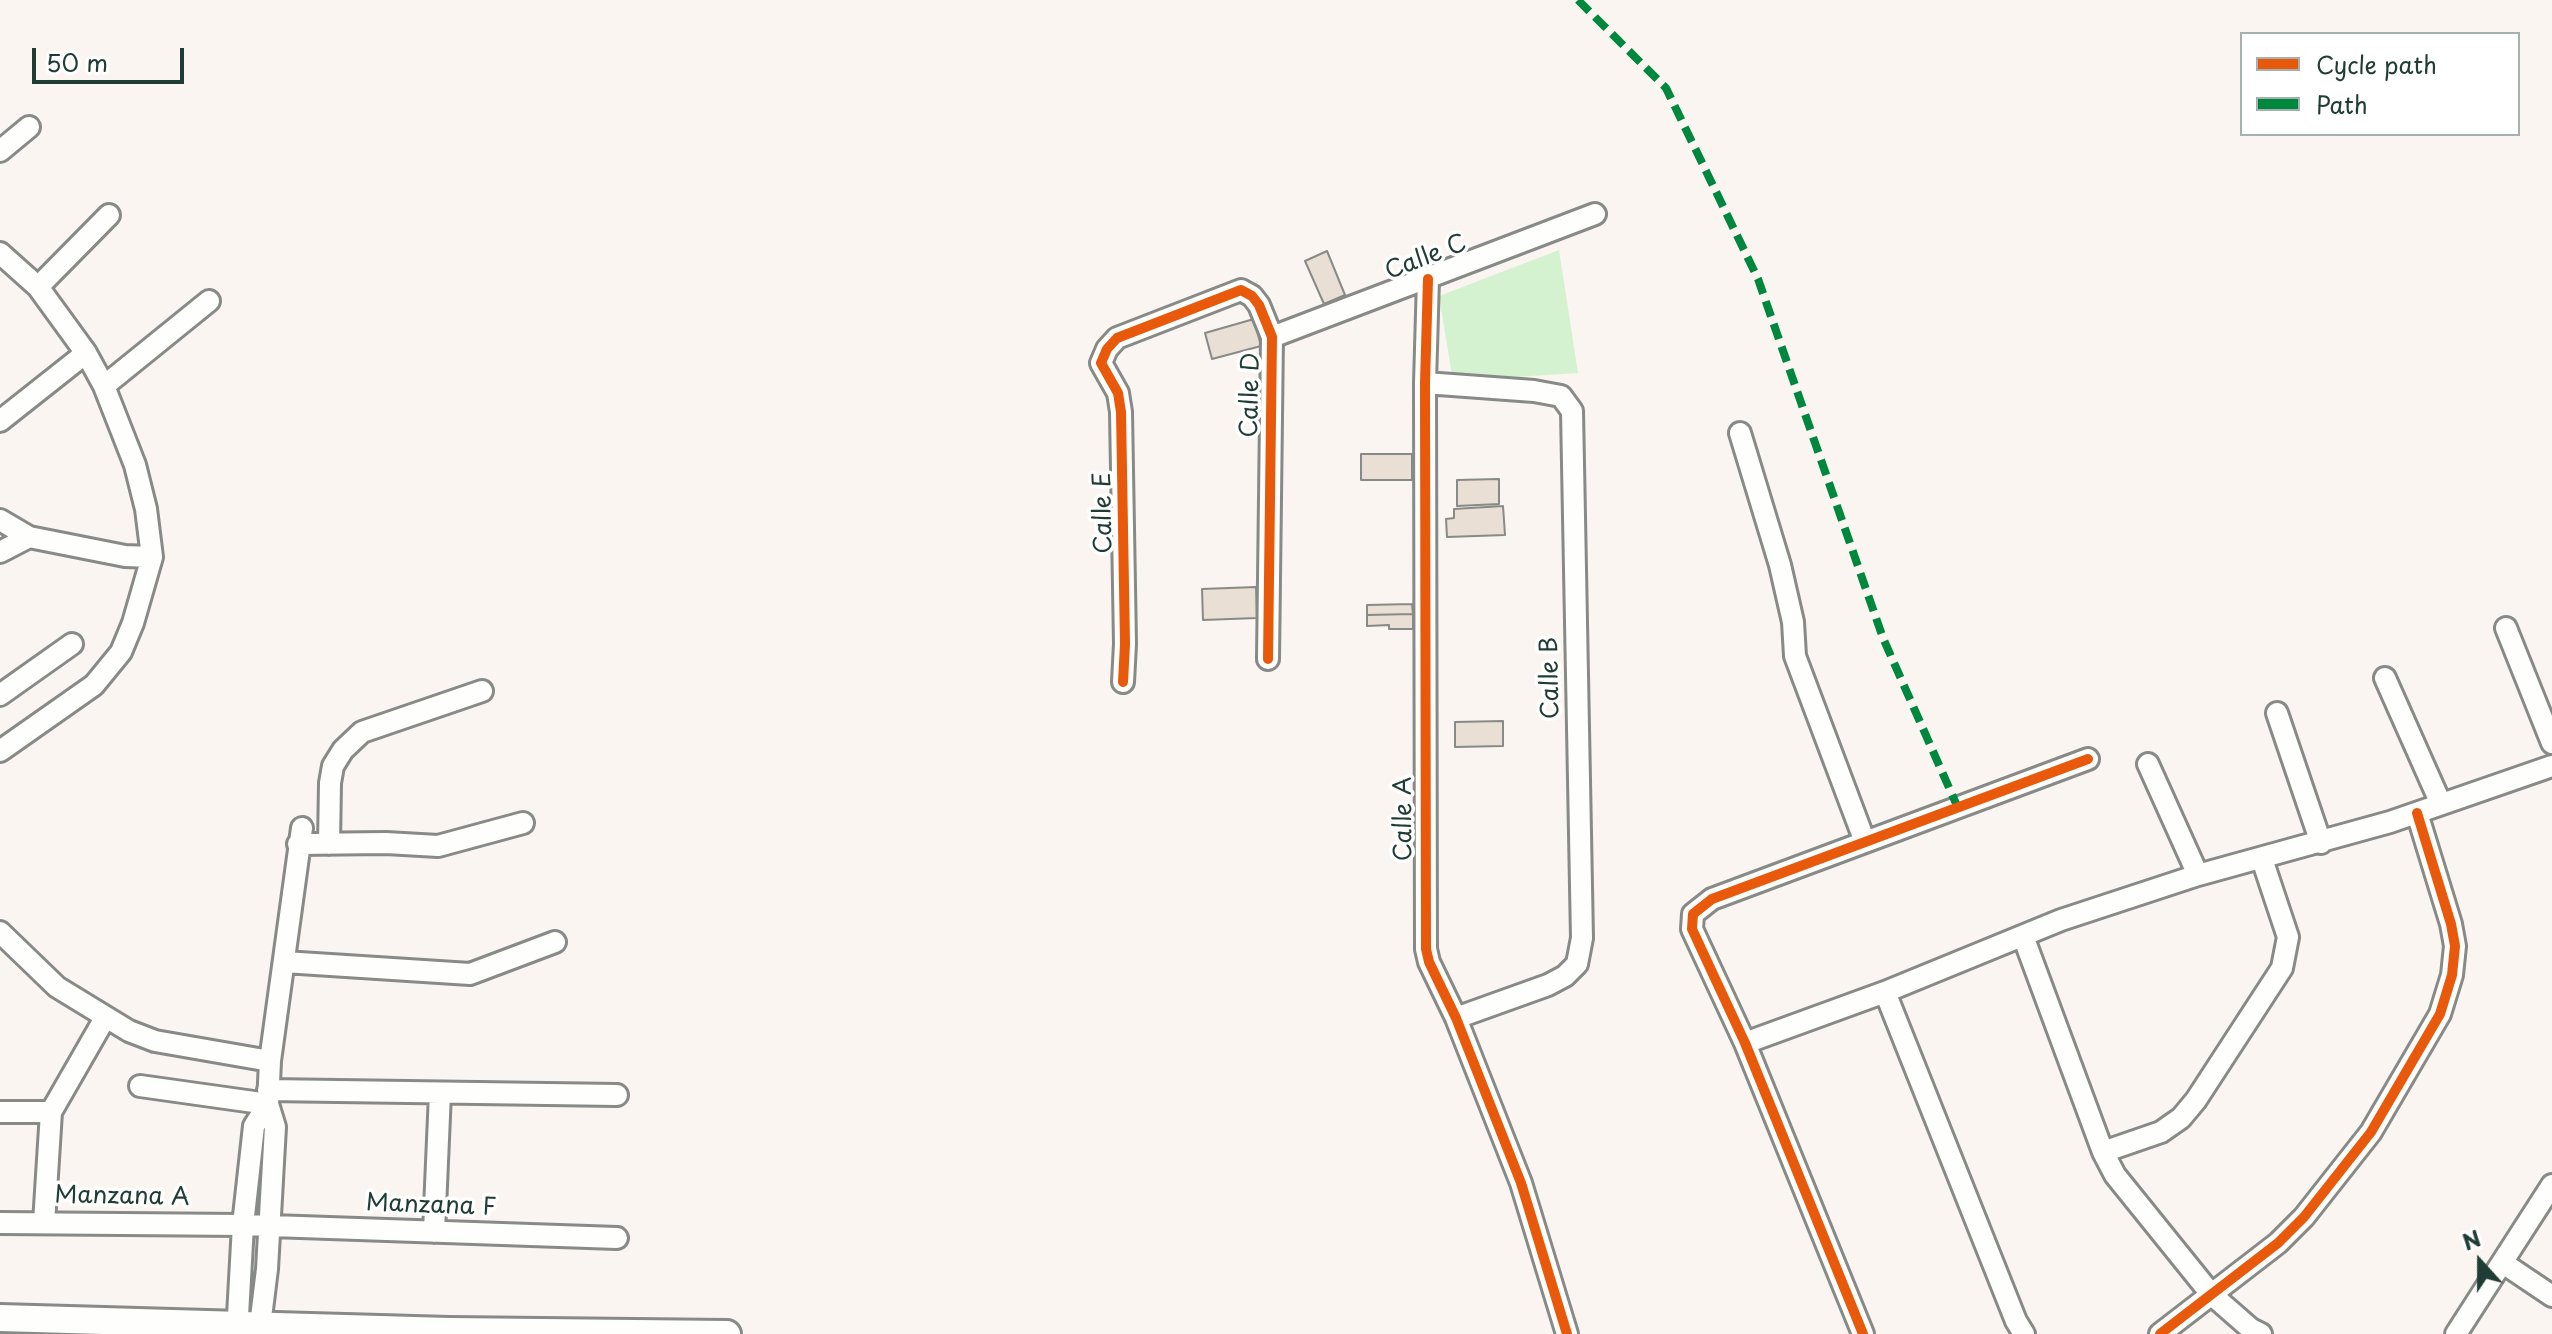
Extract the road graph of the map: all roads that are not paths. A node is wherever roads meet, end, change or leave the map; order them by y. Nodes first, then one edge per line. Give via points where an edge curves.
1 (29, 127) dead end
2 (0, 151) edge
3 (1595, 214) dead end
4 (109, 215) dead end
5 (1, 257) edge
6 (1428, 279) junction
7 (38, 287) junction
8 (209, 301) dead end
9 (1272, 337) junction
10 (1107, 349) joint
11 (86, 353) junction
12 (1425, 383) junction
13 (104, 386) junction
14 (0, 421) edge
15 (1740, 433) dead end
16 (0, 520) edge
17 (29, 537) junction
18 (0, 552) edge
19 (152, 557) junction
20 (2506, 628) dead end
21 (72, 644) dead end
22 (1268, 659) dead end
23 (2385, 678) dead end
24 (1123, 682) dead end
25 (482, 691) dead end
26 (0, 695) edge
27 (2277, 713) dead end
28 (2552, 743) edge
29 (0, 751) edge
30 (2088, 759) dead end
31 (2148, 764) dead end
32 (2552, 766) edge
33 (2441, 804) junction
34 (2417, 813) junction
35 (523, 823) dead end
36 (1865, 842) junction
37 (2321, 843) junction
38 (329, 844) junction
39 (2262, 859) junction
40 (2198, 875) junction
41 (2023, 936) junction
42 (555, 942) dead end
43 (3, 944) edge
44 (284, 962) junction
45 (1885, 992) junction
46 (105, 1018) junction
47 (1456, 1018) junction
48 (1745, 1043) junction
49 (270, 1061) junction
50 (140, 1086) dead end
51 (440, 1093) junction
52 (617, 1095) dead end
53 (268, 1097) junction
54 (0, 1112) edge
55 (51, 1112) junction
56 (2103, 1152) junction
57 (2552, 1185) edge
58 (0, 1223) edge
59 (44, 1223) junction
60 (243, 1225) junction
61 (268, 1226) junction
62 (434, 1232) junction
63 (617, 1238) dead end
64 (2503, 1263) junction
65 (2211, 1294) junction
66 (2552, 1296) edge
67 (0, 1318) edge
68 (249, 1329) edge
69 (727, 1334) edge
70 (1567, 1334) edge
71 (1863, 1334) edge
72 (2024, 1334) edge
73 (2160, 1334) edge
74 (2261, 1334) edge
75 (2456, 1334) edge

1 - 2 street
3 - 6 street, Calle C
4 - 7 street
5 - 7 street
6 - 9 street, Calle C
6 - 12 street, Calle A
7 - 11 street
8 - 13 street
9 - 10 street, Calle D via 1259,305 1241,290 1117,338
9 - 22 street, Calle D
10 - 24 street, Calle E via 1101,363 1118,393 1123,434
11 - 13 street
11 - 14 street
12 - 47 street, Calle A via 1424,928 1429,962
12 - 47 street, Calle B via 1561,396 1572,411 1582,938 1577,964 1565,976
13 - 19 street via 135,465
15 - 36 street via 1780,565 1795,656
16 - 17 street
17 - 18 street
17 - 19 street
19 - 29 street via 121,652 94,685
20 - 28 street
21 - 26 street
23 - 33 street
25 - 38 street via 362,732 343,750 330,783
27 - 37 street
30 - 36 street
31 - 40 street
32 - 33 street
33 - 34 street
34 - 37 street
34 - 65 street via 2455,946 2440,1014 2371,1132 2304,1217
35 - 38 street via 438,846
36 - 48 street via 1712,899 1693,914 1692,929
37 - 39 street
38 - 44 street via 300,836
39 - 40 street
39 - 56 street via 2288,937 2282,968 2181,1118 2161,1132
40 - 41 street
41 - 45 street
41 - 56 street
42 - 44 street via 470,974
43 - 46 street
44 - 49 street
45 - 48 street
45 - 72 street
46 - 49 street via 155,1041
46 - 55 street
47 - 70 street, Calle A via 1521,1183
48 - 71 street
49 - 53 street
50 - 53 street
51 - 52 street
51 - 53 street
51 - 62 street
53 - 60 street via 254,1126
53 - 61 street via 275,1127
54 - 55 street
55 - 59 street
56 - 65 street via 2115,1175
57 - 64 street
58 - 59 street, Manzana A
59 - 60 street, Manzana A
60 - 61 street, Manzana F
60 - 68 street
61 - 62 street, Manzana F
61 - 68 street via 267,1269
62 - 63 street, Manzana F
64 - 66 street
64 - 75 street
65 - 73 street
65 - 74 street
67 - 68 main road
68 - 69 main road

